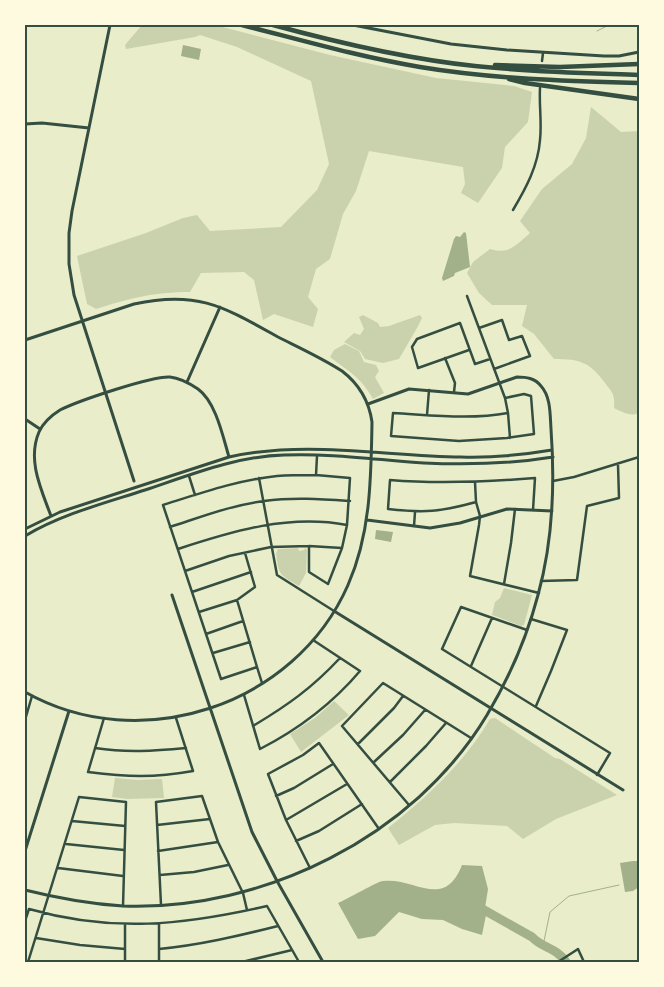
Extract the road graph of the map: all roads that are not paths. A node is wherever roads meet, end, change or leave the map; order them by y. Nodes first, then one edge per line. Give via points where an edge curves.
1 (110, 25) edge
2 (242, 25) edge
3 (273, 25) edge
4 (353, 25) edge
5 (639, 52) edge
6 (543, 53) junction
7 (542, 61) dead end
8 (449, 62) junction
9 (639, 64) edge
10 (639, 74) edge
11 (498, 76) junction
12 (639, 83) edge
13 (540, 88) dead end
14 (639, 99) edge
15 (25, 124) edge
16 (89, 128) junction
17 (513, 210) dead end
18 (467, 296) dead end
19 (220, 307) junction
20 (82, 321) junction
21 (479, 328) junction
22 (25, 340) edge
23 (470, 350) junction
24 (446, 358) junction
25 (490, 360) junction
26 (494, 368) junction
27 (187, 382) junction
28 (499, 383) junction
29 (429, 390) junction
30 (454, 393) junction
31 (105, 394) junction
32 (505, 398) junction
33 (368, 404) junction
34 (508, 413) junction
35 (427, 415) junction
36 (25, 420) edge
37 (40, 429) junction
38 (510, 438) junction
39 (552, 450) junction
40 (371, 453) junction
41 (317, 456) junction
42 (229, 457) junction
43 (553, 457) junction
44 (639, 457) edge
45 (370, 459) junction
46 (618, 465) junction
47 (316, 475) junction
48 (189, 476) junction
49 (259, 478) junction
50 (134, 481) dead end
51 (475, 482) junction
52 (553, 482) junction
53 (195, 495) junction
54 (263, 501) junction
55 (350, 501) junction
56 (476, 502) junction
57 (515, 509) junction
58 (533, 510) junction
59 (552, 510) junction
60 (415, 512) junction
61 (51, 516) junction
62 (480, 516) junction
63 (367, 520) junction
64 (267, 524) junction
65 (348, 525) junction
66 (170, 527) junction
67 (414, 527) junction
68 (25, 529) edge
69 (25, 536) edge
70 (309, 546) junction
71 (271, 547) junction
72 (342, 548) junction
73 (178, 549) junction
74 (245, 553) junction
75 (185, 571) junction
76 (251, 572) junction
77 (541, 581) junction
78 (504, 584) junction
79 (192, 592) junction
80 (539, 593) junction
81 (172, 596) dead end
82 (238, 600) junction
83 (334, 611) junction
84 (199, 612) junction
85 (492, 618) junction
86 (531, 619) junction
87 (243, 621) junction
88 (527, 630) junction
89 (206, 634) junction
90 (313, 640) junction
91 (250, 642) junction
92 (212, 653) junction
93 (340, 657) junction
94 (471, 666) junction
95 (257, 667) junction
96 (263, 684) junction
97 (503, 686) junction
98 (25, 692) edge
99 (244, 695) junction
100 (32, 696) junction
101 (403, 696) junction
102 (536, 706) junction
103 (491, 708) junction
104 (210, 709) junction
105 (425, 710) junction
106 (69, 711) junction
107 (104, 718) junction
108 (176, 718) junction
109 (25, 720) edge
110 (446, 723) junction
111 (253, 726) junction
112 (471, 738) junction
113 (358, 744) junction
114 (95, 748) junction
115 (186, 748) junction
116 (374, 762) junction
117 (333, 764) junction
118 (598, 775) junction
119 (390, 782) junction
120 (347, 784) junction
121 (623, 790) dead end
122 (276, 796) junction
123 (362, 804) junction
124 (409, 805) junction
125 (210, 819) junction
126 (286, 820) junction
127 (72, 821) junction
128 (157, 825) junction
129 (125, 826) junction
130 (379, 828) junction
131 (296, 841) junction
132 (218, 842) junction
133 (65, 844) junction
134 (124, 850) junction
135 (158, 850) junction
136 (25, 851) edge
137 (228, 865) junction
138 (58, 868) junction
139 (310, 868) junction
140 (160, 875) junction
141 (123, 876) junction
142 (276, 881) junction
143 (25, 890) edge
144 (243, 893) junction
145 (49, 896) junction
146 (161, 905) junction
147 (123, 906) junction
148 (248, 910) junction
149 (44, 914) junction
150 (25, 921) edge
151 (125, 924) junction
152 (159, 924) junction
153 (278, 926) junction
154 (36, 938) junction
155 (125, 949) junction
156 (159, 949) junction
157 (292, 950) junction
158 (559, 961) edge
159 (30, 962) edge
160 (125, 962) edge
161 (160, 962) edge
162 (242, 962) edge
163 (299, 962) edge
164 (323, 962) edge
165 (584, 962) edge

1 - 16 street
2 - 11 highway via 388,61
3 - 8 highway via 340,42
4 - 6 street via 451,44
5 - 6 street via 619,56
6 - 7 street
8 - 9 highway via 560,67
8 - 10 highway via 560,73
11 - 12 highway
11 - 14 highway via 525,83
13 - 17 street via 540,141 534,170
15 - 16 street
16 - 20 street via 69,233 71,279
18 - 21 street
19 - 20 street via 166,298 134,304
19 - 27 street
19 - 33 street via 342,371 360,388
20 - 22 street
20 - 31 street
21 - 25 street
21 - 26 street via 502,320 509,340 522,336 530,356
23 - 24 street
23 - 24 street via 460,323 417,338 412,347 418,368
23 - 25 street via 475,364
24 - 30 street via 455,383
25 - 26 street
26 - 28 street
27 - 31 street via 169,377 155,378
27 - 42 street via 199,390 210,404
28 - 30 street via 468,394
28 - 32 street
28 - 39 street via 525,377 540,384 548,400
29 - 30 street
29 - 33 street via 408,389
29 - 35 street
31 - 37 street via 60,411
31 - 50 street
32 - 34 street
32 - 38 street via 524,394 531,396 534,434
33 - 40 street via 372,422
34 - 35 street via 452,417
34 - 38 street
35 - 38 street via 393,413 391,436 459,441
36 - 37 street
37 - 61 street via 34,446 34,467
39 - 40 street via 481,457
39 - 43 street
40 - 42 street via 288,449
40 - 45 street
41 - 45 street
41 - 47 street
41 - 48 street via 258,458
42 - 61 street
43 - 45 street via 479,464
43 - 52 street
44 - 46 street
45 - 63 street
46 - 52 street
46 - 77 street via 619,498 587,506 577,580
47 - 49 street
47 - 55 street via 350,478
48 - 53 street
48 - 69 street via 69,515
49 - 53 street
49 - 54 street
51 - 56 street
51 - 58 street via 535,478
51 - 60 street via 390,480 388,509
52 - 59 street
53 - 66 street via 163,506
54 - 55 street via 308,498
54 - 64 street
54 - 66 street via 219,510
55 - 65 street
56 - 60 street via 449,510
56 - 62 street
57 - 58 street
57 - 62 street
57 - 78 street
58 - 59 street
59 - 77 street
60 - 67 street
61 - 68 street
62 - 67 street via 446,526
62 - 78 street via 470,576
63 - 67 street
63 - 83 street via 355,568
64 - 65 street
64 - 71 street
64 - 73 street
65 - 72 street
66 - 73 street
70 - 71 street
70 - 72 street
70 - 72 street via 309,572 328,584
71 - 74 street
71 - 83 street via 277,576
73 - 75 street
74 - 75 street
74 - 76 street
75 - 79 street
76 - 79 street
76 - 82 street via 255,586
77 - 80 street
78 - 80 street
79 - 84 street
80 - 86 street
81 - 104 street
82 - 84 street
82 - 87 street
83 - 90 street
83 - 103 street
84 - 89 street
85 - 88 street
85 - 94 street
85 - 94 street via 460,607 442,649
86 - 88 street
86 - 102 street via 567,630
87 - 89 street
87 - 91 street
88 - 97 street
89 - 92 street
90 - 93 street
90 - 96 street
91 - 92 street
91 - 95 street
92 - 95 street via 221,679
93 - 111 street via 288,705
93 - 111 street via 360,671 346,689 315,716 260,749
94 - 97 street
95 - 96 street
96 - 99 street
97 - 102 street
97 - 103 street
98 - 100 street
99 - 104 street
99 - 111 street
100 - 106 street
100 - 109 street
101 - 105 street
101 - 113 street
101 - 113 street via 383,683 342,726
102 - 118 street via 610,752
103 - 112 street
103 - 118 street
104 - 108 street
104 - 142 street via 248,823
105 - 110 street
105 - 116 street
106 - 107 street
106 - 136 street
107 - 108 street via 139,721
107 - 114 street
108 - 115 street
110 - 112 street
110 - 119 street
112 - 124 street via 447,768
113 - 116 street
114 - 115 street via 140,752
114 - 115 street via 88,772 140,777 193,771
116 - 119 street
117 - 120 street
117 - 122 street
117 - 122 street via 319,744 268,774
118 - 121 street
119 - 124 street
120 - 123 street
120 - 126 street
122 - 126 street
123 - 130 street
123 - 131 street via 319,831
124 - 130 street
125 - 128 street
125 - 128 street via 202,796 156,802
125 - 132 street
126 - 131 street
127 - 129 street
127 - 129 street via 79,797 126,802
127 - 133 street
128 - 135 street
129 - 134 street
130 - 139 street
131 - 139 street
132 - 135 street
132 - 137 street
133 - 134 street
133 - 138 street
134 - 141 street
135 - 140 street
137 - 140 street
137 - 144 street
138 - 141 street
138 - 145 street
139 - 142 street
140 - 146 street
141 - 147 street
142 - 144 street
142 - 164 street
143 - 145 street
144 - 146 street
144 - 148 street
145 - 147 street
145 - 149 street
146 - 147 street
148 - 152 street
148 - 153 street via 267,906
149 - 150 street via 29,909
149 - 151 street
149 - 154 street
151 - 152 street
151 - 155 street
152 - 156 street
153 - 156 street via 224,940
153 - 157 street
154 - 155 street
154 - 159 street
155 - 160 street
156 - 161 street
157 - 162 street
157 - 163 street
158 - 165 street via 578,949

